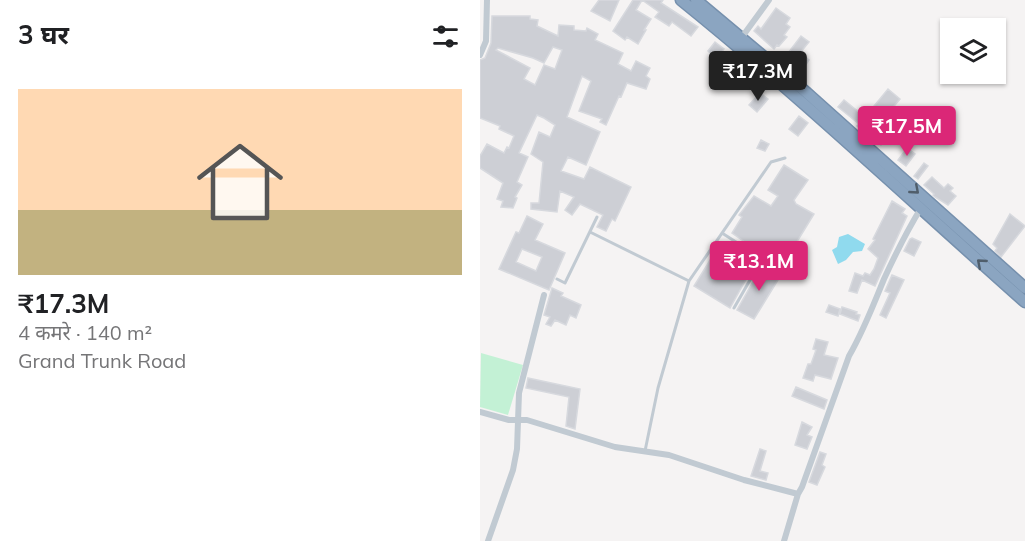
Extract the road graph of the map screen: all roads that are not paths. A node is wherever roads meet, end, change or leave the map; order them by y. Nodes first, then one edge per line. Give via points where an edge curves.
1 (487, 0) edge
2 (681, 0) edge
3 (696, 0) edge
4 (769, 0) edge
5 (742, 37) junction
6 (480, 55) edge
7 (764, 63) junction
8 (831, 122) junction
9 (786, 158) dead end
10 (921, 208) junction
11 (936, 215) junction
12 (597, 217) dead end
13 (590, 232) junction
14 (722, 233) junction
15 (762, 259) junction
16 (778, 269) dead end
17 (557, 279) dead end
18 (689, 281) junction
19 (1025, 288) edge
20 (544, 295) dead end
21 (1025, 302) edge
22 (734, 308) dead end
23 (480, 412) edge
24 (518, 420) junction
25 (645, 451) junction
26 (798, 494) junction
27 (488, 541) edge
28 (784, 541) edge

1 - 6 street via 486,41
2 - 7 highway
3 - 5 highway
4 - 5 street
5 - 7 highway
7 - 8 highway
8 - 10 highway
8 -> 11 highway
9 - 14 lane via 771,162
10 - 11 highway
10 - 26 street via 849,356
11 - 19 highway
21 -> 11 highway
12 - 13 lane
13 - 17 lane via 565,283
13 - 18 lane
14 - 15 lane
14 - 18 lane
15 - 16 lane
15 - 22 lane
18 - 25 lane via 658,388
20 - 24 street via 519,393
23 - 24 street
24 - 25 street via 615,447
24 - 27 street via 513,470
25 - 26 street
26 - 28 street

